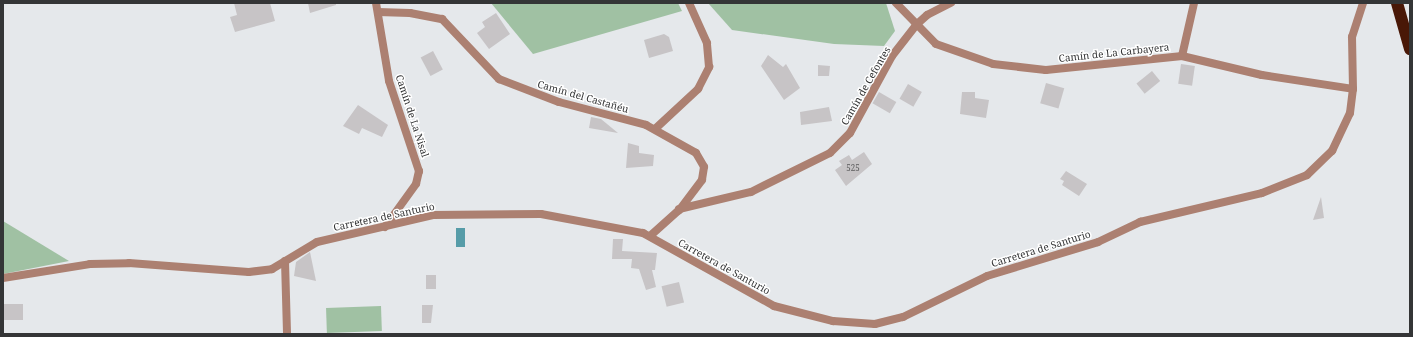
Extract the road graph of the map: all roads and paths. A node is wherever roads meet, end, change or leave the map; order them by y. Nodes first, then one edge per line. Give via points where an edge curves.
1 (376, 3) edge
2 (689, 3) edge
3 (896, 3) edge
4 (951, 3) edge
5 (1194, 3) edge
6 (1363, 3) edge
7 (1397, 3) edge
8 (378, 12) junction
9 (916, 25) junction
10 (1410, 49) edge
11 (1182, 56) junction
12 (1353, 89) junction
13 (655, 129) junction
14 (678, 210) junction
15 (385, 227) junction
16 (650, 236) junction
17 (285, 261) junction
18 (3, 278) edge
19 (287, 334) edge

1 - 8 street, Camín de La Nisal
2 - 13 street via 707,43 709,67 698,89
3 - 9 street, Camín de La Carbayera
4 - 9 street, Camín de Cefontes via 927,15
5 - 11 street
6 - 12 street, Carretera de Santurio via 1352,37
7 - 10 highway
8 - 13 street, Camín del Castañéu via 410,13 442,19 499,78 559,102
8 - 15 street, Camín de La Nisal via 389,81 419,171 416,184
9 - 11 street, Camín de La Carbayera via 947,50 1023,68 1046,70
9 - 14 street, Camín de Cefontes via 892,56 850,133 830,154 751,192
11 - 12 street, Camín de La Carbayera via 1262,75
12 - 16 street, Carretera de Santurio via 1350,114 1332,151 1307,175 1292,183 1140,222 1098,242 987,276 903,317 875,324 833,321 774,306
13 - 14 street, Camín del Castañéu via 688,147 704,168 702,180
14 - 16 street, Camín del Castañéu
15 - 16 street, Carretera de Santurio via 433,215 541,214
15 - 17 street, Carretera de Santurio via 317,242
17 - 18 street, Carretera de Santurio via 272,269 249,272 121,263 90,264
17 - 19 street

